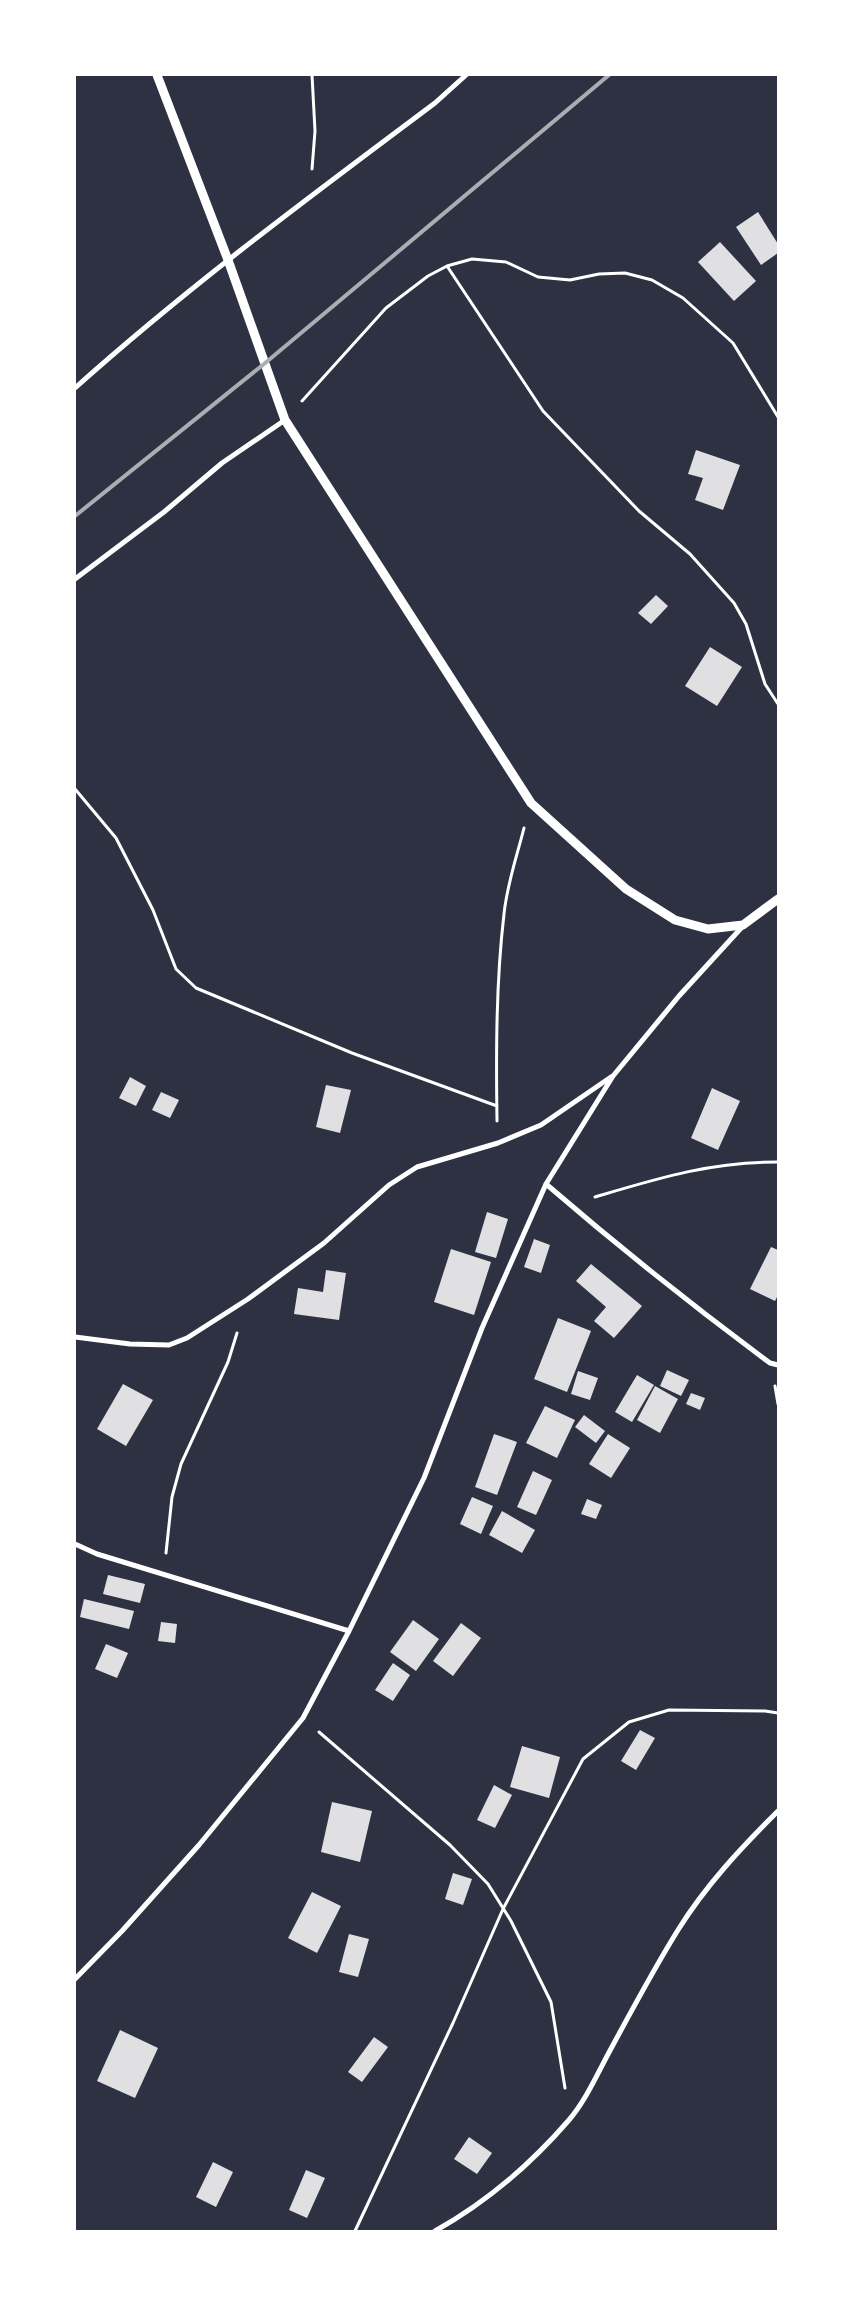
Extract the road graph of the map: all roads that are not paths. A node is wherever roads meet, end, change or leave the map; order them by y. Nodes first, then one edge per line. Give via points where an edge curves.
1 (158, 75) edge
2 (466, 75) edge
3 (228, 260) junction
4 (75, 388) edge
5 (285, 420) junction
6 (75, 580) edge
7 (778, 899) edge
8 (743, 925) junction
9 (613, 1076) junction
10 (546, 1184) junction
11 (75, 1337) edge
12 (778, 1365) edge
13 (75, 1544) edge
14 (349, 1631) junction
15 (778, 1811) edge
16 (75, 1979) edge
17 (435, 2231) edge

1 - 3 street
2 - 3 street via 435,104
3 - 4 street via 144,326
3 - 5 street
5 - 6 street via 222,463
5 - 8 street via 531,803 626,889 675,920 708,929
7 - 8 street
8 - 9 street
9 - 10 street
9 - 11 street via 541,1126 498,1144 417,1167 389,1185 324,1244 248,1299 209,1325 169,1345
10 - 12 street via 688,1303 770,1363
10 - 14 street via 482,1328 424,1478
13 - 14 street via 97,1554
14 - 16 street via 303,1718 200,1845
15 - 17 street via 726,1864 679,1928 569,2120 518,2171 466,2214

